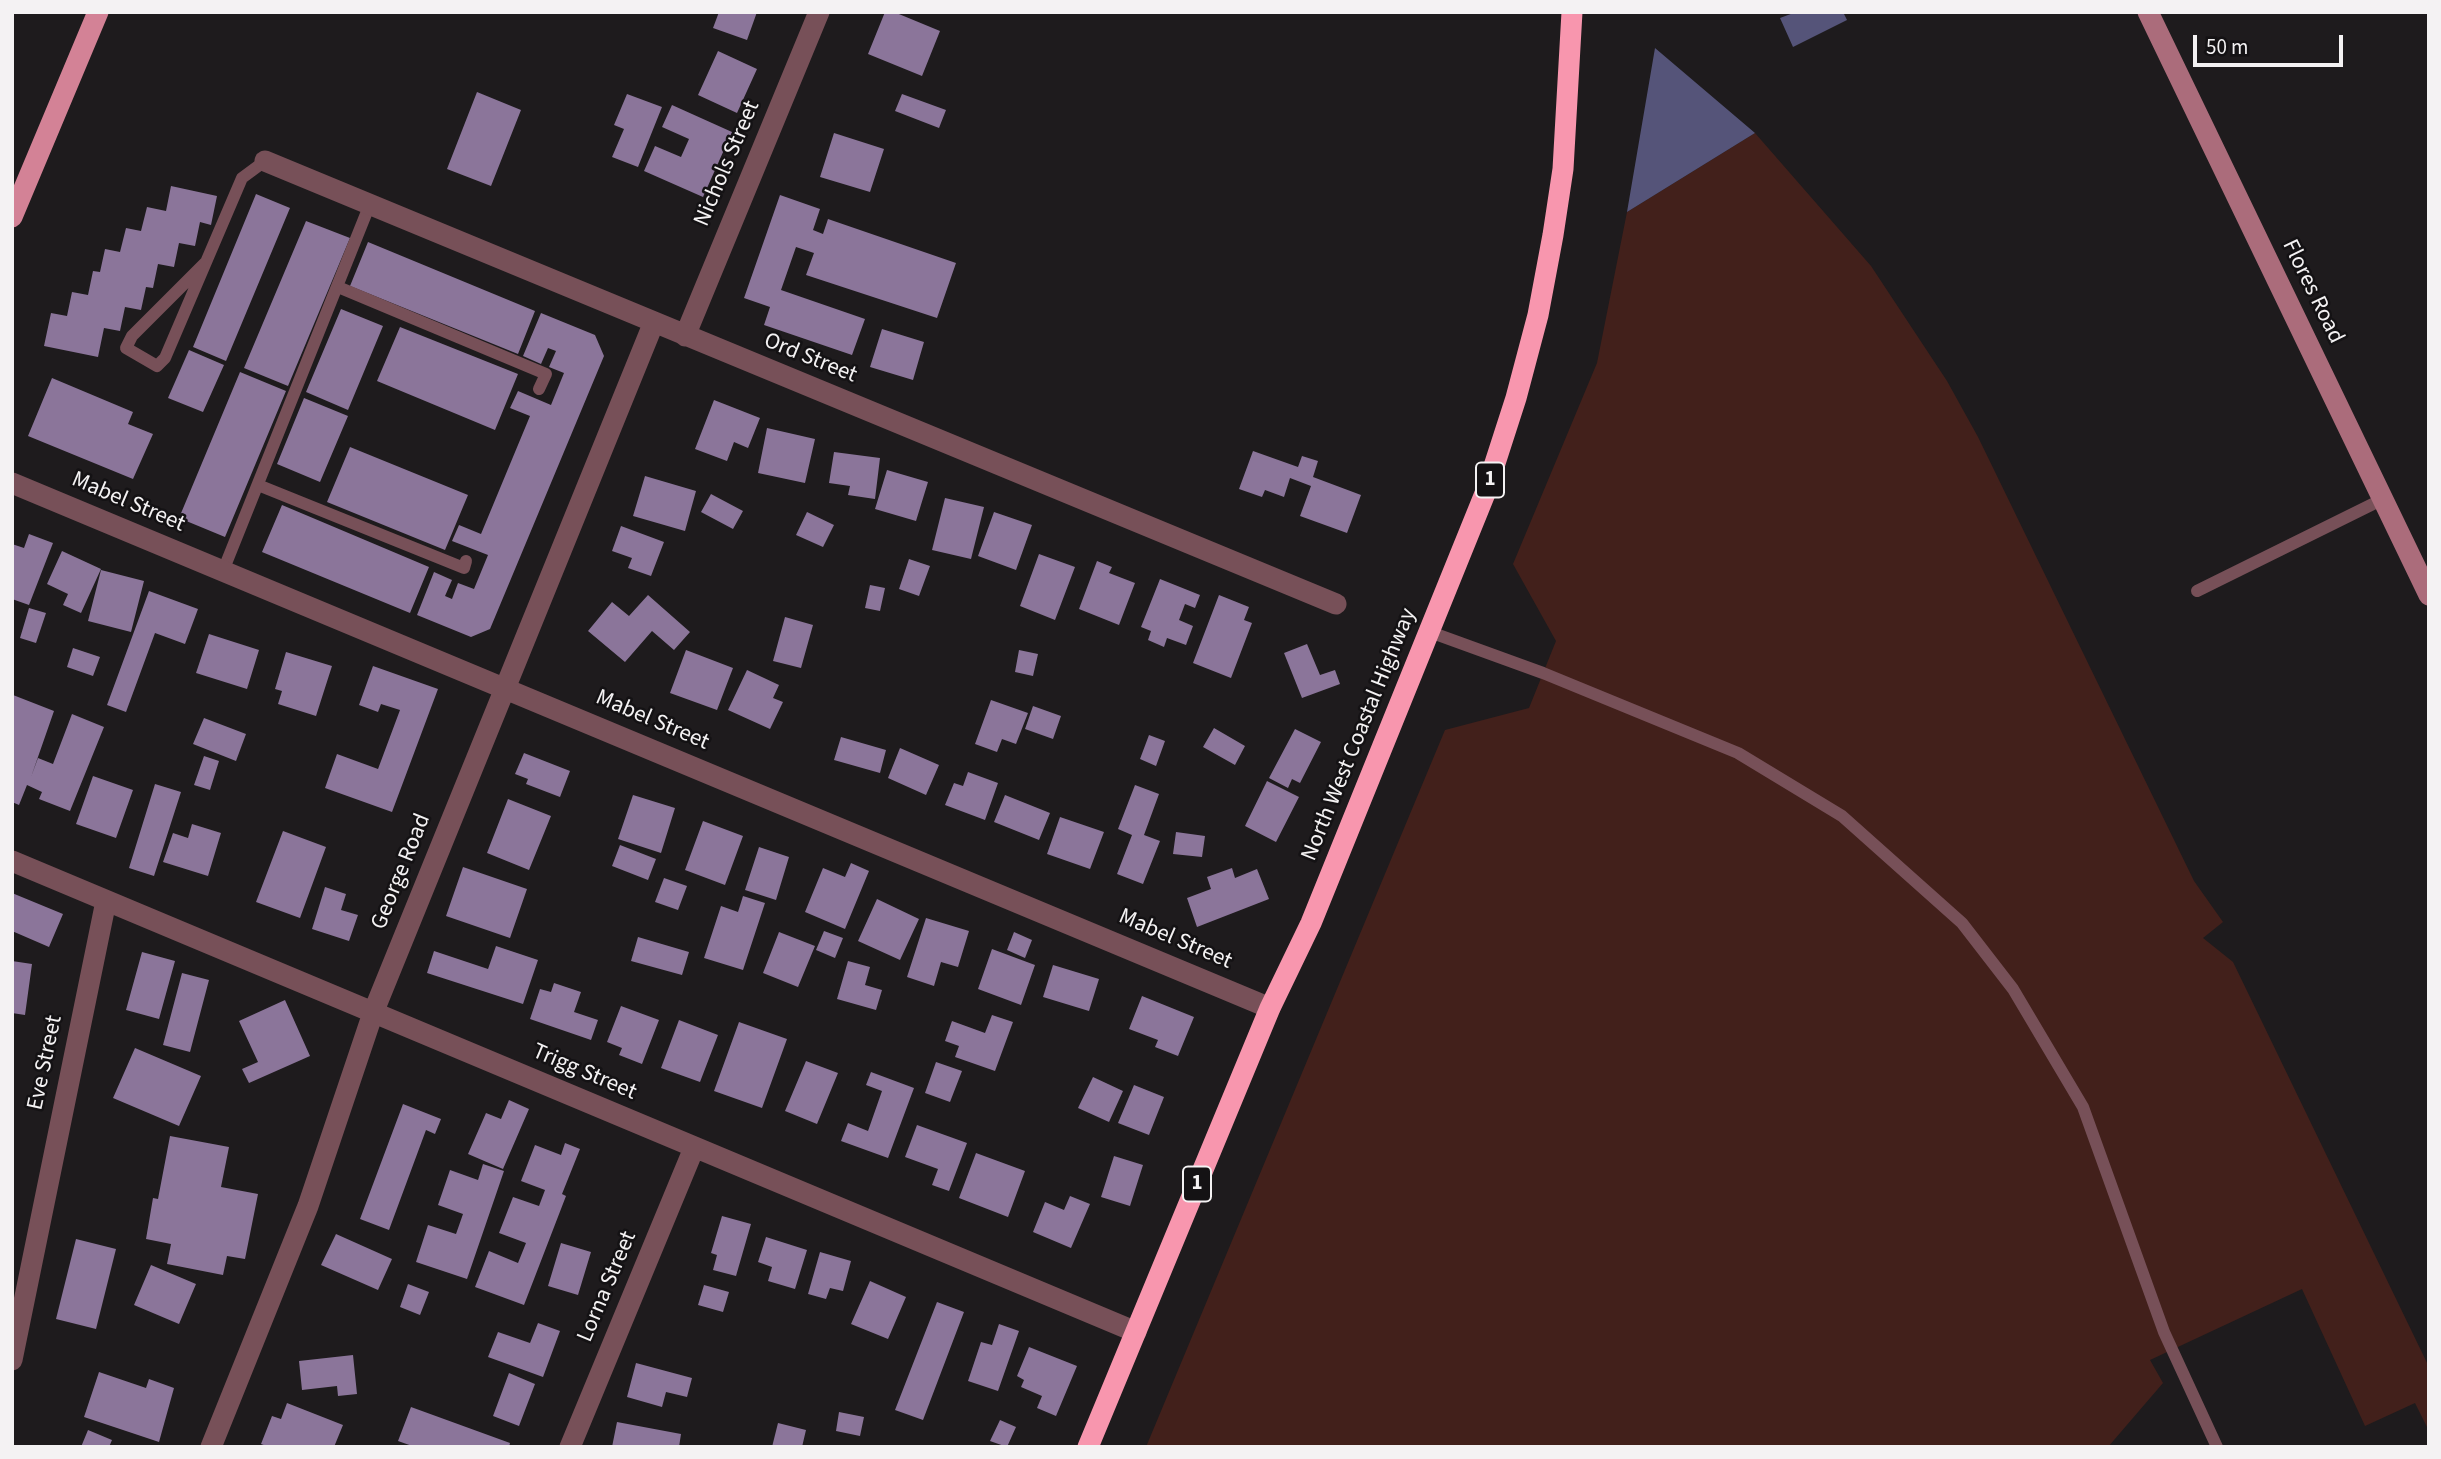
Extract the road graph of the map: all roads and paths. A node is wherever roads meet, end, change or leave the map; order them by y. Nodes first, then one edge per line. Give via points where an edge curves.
1 (99, 12) edge
2 (820, 12) edge
3 (1572, 12) edge
4 (2148, 12) edge
5 (265, 161) joint
6 (370, 204) junction
7 (12, 217) edge
8 (206, 262) junction
9 (338, 287) junction
10 (654, 322) junction
11 (685, 335) junction
12 (539, 389) dead end
13 (12, 483) edge
14 (258, 485) junction
15 (2383, 499) junction
16 (466, 561) dead end
17 (223, 571) junction
18 (2197, 592) dead end
19 (2429, 595) edge
20 (1336, 604) dead end
21 (1430, 632) junction
22 (504, 688) junction
23 (12, 862) edge
24 (106, 901) junction
25 (1270, 1008) junction
26 (373, 1013) junction
27 (694, 1148) junction
28 (1136, 1332) junction
29 (12, 1360) edge
30 (211, 1447) edge
31 (570, 1447) edge
32 (1088, 1447) edge
33 (2217, 1447) edge

1 - 7 main road
2 - 11 street, Nichols Street
3 - 21 highway, North West Coastal Highway / 1 via 1563,169 1538,315 1486,491
4 - 15 main road, Flores Road
5 - 6 street, Ord Street
5 - 8 lane via 242,178
6 - 9 lane
6 - 10 street, Ord Street
8 - 8 lane via 165,358 157,366 126,348 132,335
9 - 12 lane via 546,374
9 - 14 lane
10 - 11 street, Ord Street
10 - 22 street, George Road
11 - 20 street, Ord Street
13 - 17 street, Mabel Street
14 - 16 lane via 464,568
14 - 17 lane
15 - 18 lane
15 - 19 main road, Flores Road
17 - 22 street, Mabel Street
21 - 25 highway, North West Coastal Highway / 1 via 1311,923
21 - 33 lane via 1738,753 1842,816 1962,923 2013,989 2083,1107 2164,1332
22 - 25 street, Mabel Street
22 - 26 street, George Road
23 - 24 street, Trigg Street
24 - 26 street, Trigg Street
24 - 29 street, Eve Street
25 - 28 highway, North West Coastal Highway / 1
26 - 27 street, Trigg Street
26 - 30 street, George Road via 308,1206
27 - 28 street, Trigg Street
27 - 31 street, Lorna Street
28 - 32 highway, North West Coastal Highway / 1

